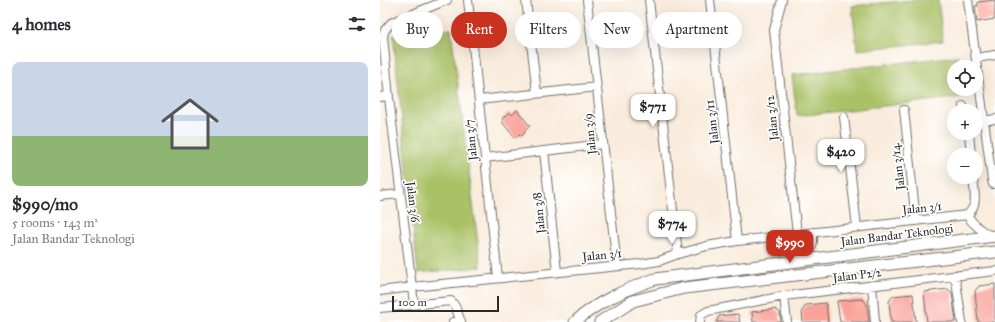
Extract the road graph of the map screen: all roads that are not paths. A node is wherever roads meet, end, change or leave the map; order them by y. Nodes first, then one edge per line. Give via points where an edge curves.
1 (447, 0) edge
2 (468, 0) edge
3 (526, 0) edge
4 (587, 0) edge
5 (649, 0) edge
6 (710, 0) edge
7 (782, 0) edge
8 (968, 0) edge
9 (995, 55) edge
10 (976, 58) junction
11 (597, 87) junction
12 (537, 93) junction
13 (384, 96) edge
14 (479, 100) junction
15 (904, 110) dead end
16 (844, 117) dead end
17 (995, 119) edge
18 (984, 121) junction
19 (603, 144) junction
20 (544, 150) junction
21 (485, 158) junction
22 (974, 184) edge
23 (994, 184) edge
24 (400, 194) junction
25 (380, 196) edge
26 (967, 216) junction
27 (916, 221) junction
28 (857, 227) junction
29 (813, 232) junction
30 (797, 234) junction
31 (994, 236) edge
32 (737, 241) junction
33 (995, 252) edge
34 (678, 254) junction
35 (796, 260) junction
36 (775, 263) junction
37 (618, 266) junction
38 (995, 271) edge
39 (557, 272) junction
40 (955, 275) junction
41 (780, 276) junction
42 (498, 278) junction
43 (872, 285) junction
44 (412, 287) junction
45 (380, 291) edge
46 (784, 296) junction
47 (414, 304) junction
48 (380, 308) edge
49 (700, 319) edge
50 (459, 322) edge
51 (576, 322) edge
52 (600, 322) edge
53 (788, 322) edge
54 (875, 322) edge
55 (962, 322) edge

1 - 13 street, Jalan 3/6 via 391,23 385,30
2 - 14 street, Jalan 3/7
3 - 12 street
4 - 11 street, Jalan 3/9
5 - 34 street
6 - 32 street, Jalan 3/11
7 - 30 street, Jalan 3/12 via 774,30
8 - 10 street
9 - 10 street
10 - 18 street
11 - 12 street
11 - 19 street, Jalan 3/9
12 - 14 street
13 - 24 street, Jalan 3/6
14 - 21 street, Jalan 3/7
15 - 27 street, Jalan 3/14
16 - 28 street
17 - 18 street
18 - 23 street
19 - 20 street
19 - 37 street, Jalan 3/9
20 - 21 street
20 - 39 street, Jalan 3/8
21 - 42 street, Jalan 3/7
22 - 26 street via 975,203
24 - 25 street
24 - 44 street, Jalan 3/6
26 - 27 street, Jalan 3/1
26 - 31 street via 980,230
27 - 28 street, Jalan 3/1
28 - 29 street, Jalan 3/1
29 - 30 street, Jalan 3/1
29 - 35 street via 812,249
30 - 32 street, Jalan 3/1
31 - 35 street, Jalan Bandar Teknologi
32 - 34 street, Jalan 3/1
33 - 41 street
34 - 37 street, Jalan 3/1 via 659,261
35 - 36 street, Jalan Bandar Teknologi
36 - 41 street via 772,266 773,272
36 - 51 street, Jalan Bandar Teknologi via 655,278 628,288
37 - 39 street, Jalan 3/1
38 - 40 street, Jalan P2/2
39 - 42 street, Jalan 3/1
40 - 43 street, Jalan P2/2
40 - 55 street
41 - 52 street via 684,288 633,301
42 - 44 street, Jalan 3/1
43 - 46 street, Jalan P2/2
43 - 54 street
44 - 45 street, Jalan 3/1
44 - 47 street, Jalan 3/6
46 - 49 street, Jalan P2/2 via 708,311
46 - 53 street
47 - 48 street
47 - 50 street via 452,302

